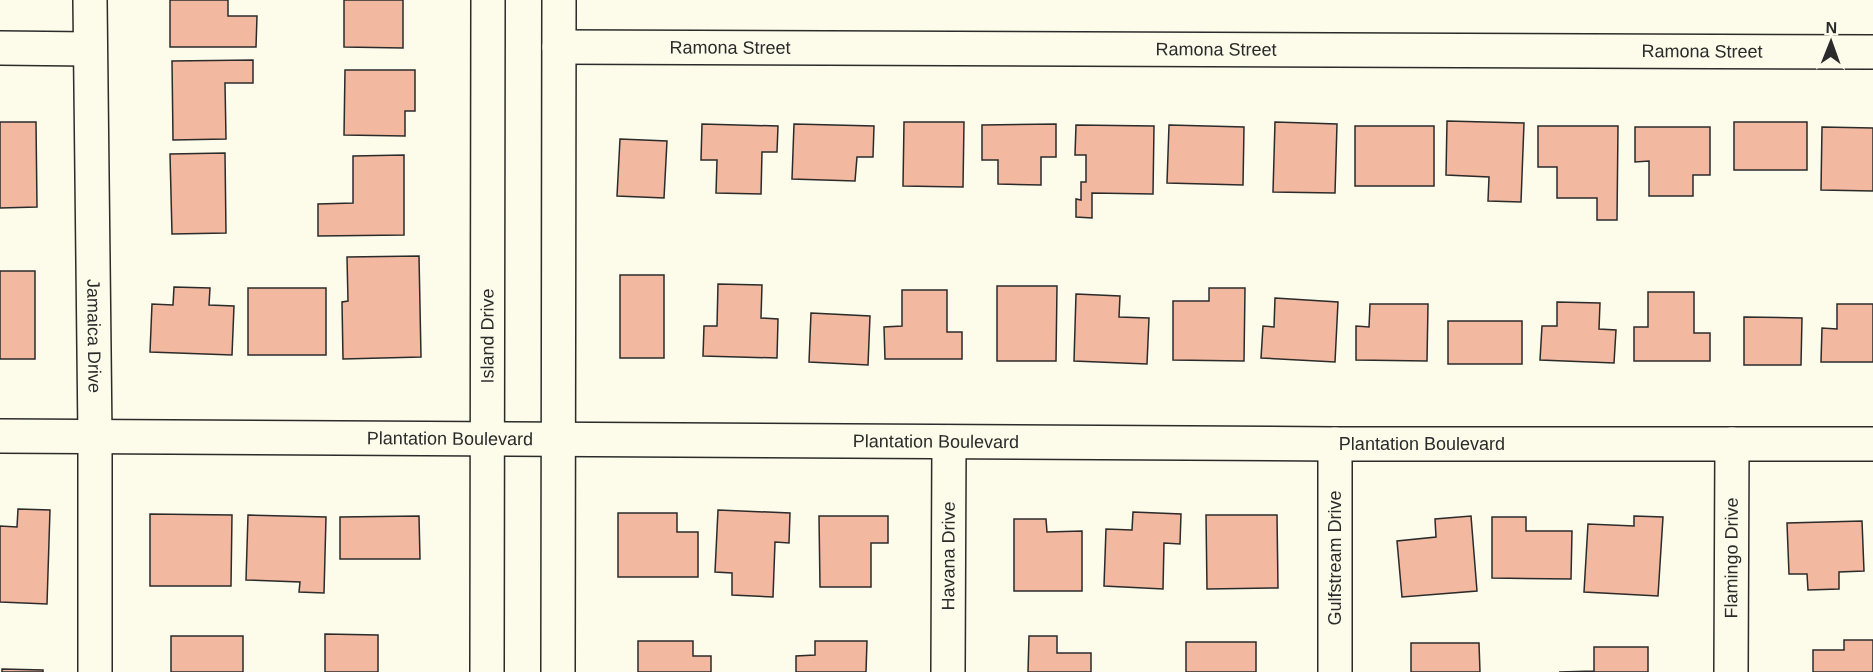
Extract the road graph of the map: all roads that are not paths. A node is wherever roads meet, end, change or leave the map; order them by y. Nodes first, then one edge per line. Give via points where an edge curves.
1 (90, 0) edge
2 (488, 0) edge
3 (559, 0) edge
4 (559, 47) junction
5 (0, 48) edge
6 (89, 49) junction
7 (1873, 52) edge
8 (0, 436) edge
9 (95, 436) junction
10 (488, 439) junction
11 (559, 439) junction
12 (949, 442) junction
13 (1335, 444) junction
14 (1732, 444) junction
15 (1873, 444) edge
16 (95, 672) edge
17 (487, 672) edge
18 (558, 672) edge
19 (948, 672) edge
20 (1335, 672) edge
21 (1731, 672) edge

1 - 6 street, Jamaica Drive
2 - 10 street, Island Drive
3 - 4 street
4 - 7 street, Ramona Street
4 - 11 street
5 - 6 street
6 - 9 street, Jamaica Drive
8 - 9 street, Plantation Boulevard
9 - 10 street, Plantation Boulevard
9 - 16 street, Jamaica Drive
10 - 11 street, Plantation Boulevard
10 - 17 street, Island Drive
11 - 12 street, Plantation Boulevard
11 - 18 street
12 - 13 street, Plantation Boulevard
12 - 19 street, Havana Drive
13 - 14 street, Plantation Boulevard
13 - 20 street, Gulfstream Drive
14 - 15 street, Plantation Boulevard
14 - 21 street, Flamingo Drive

